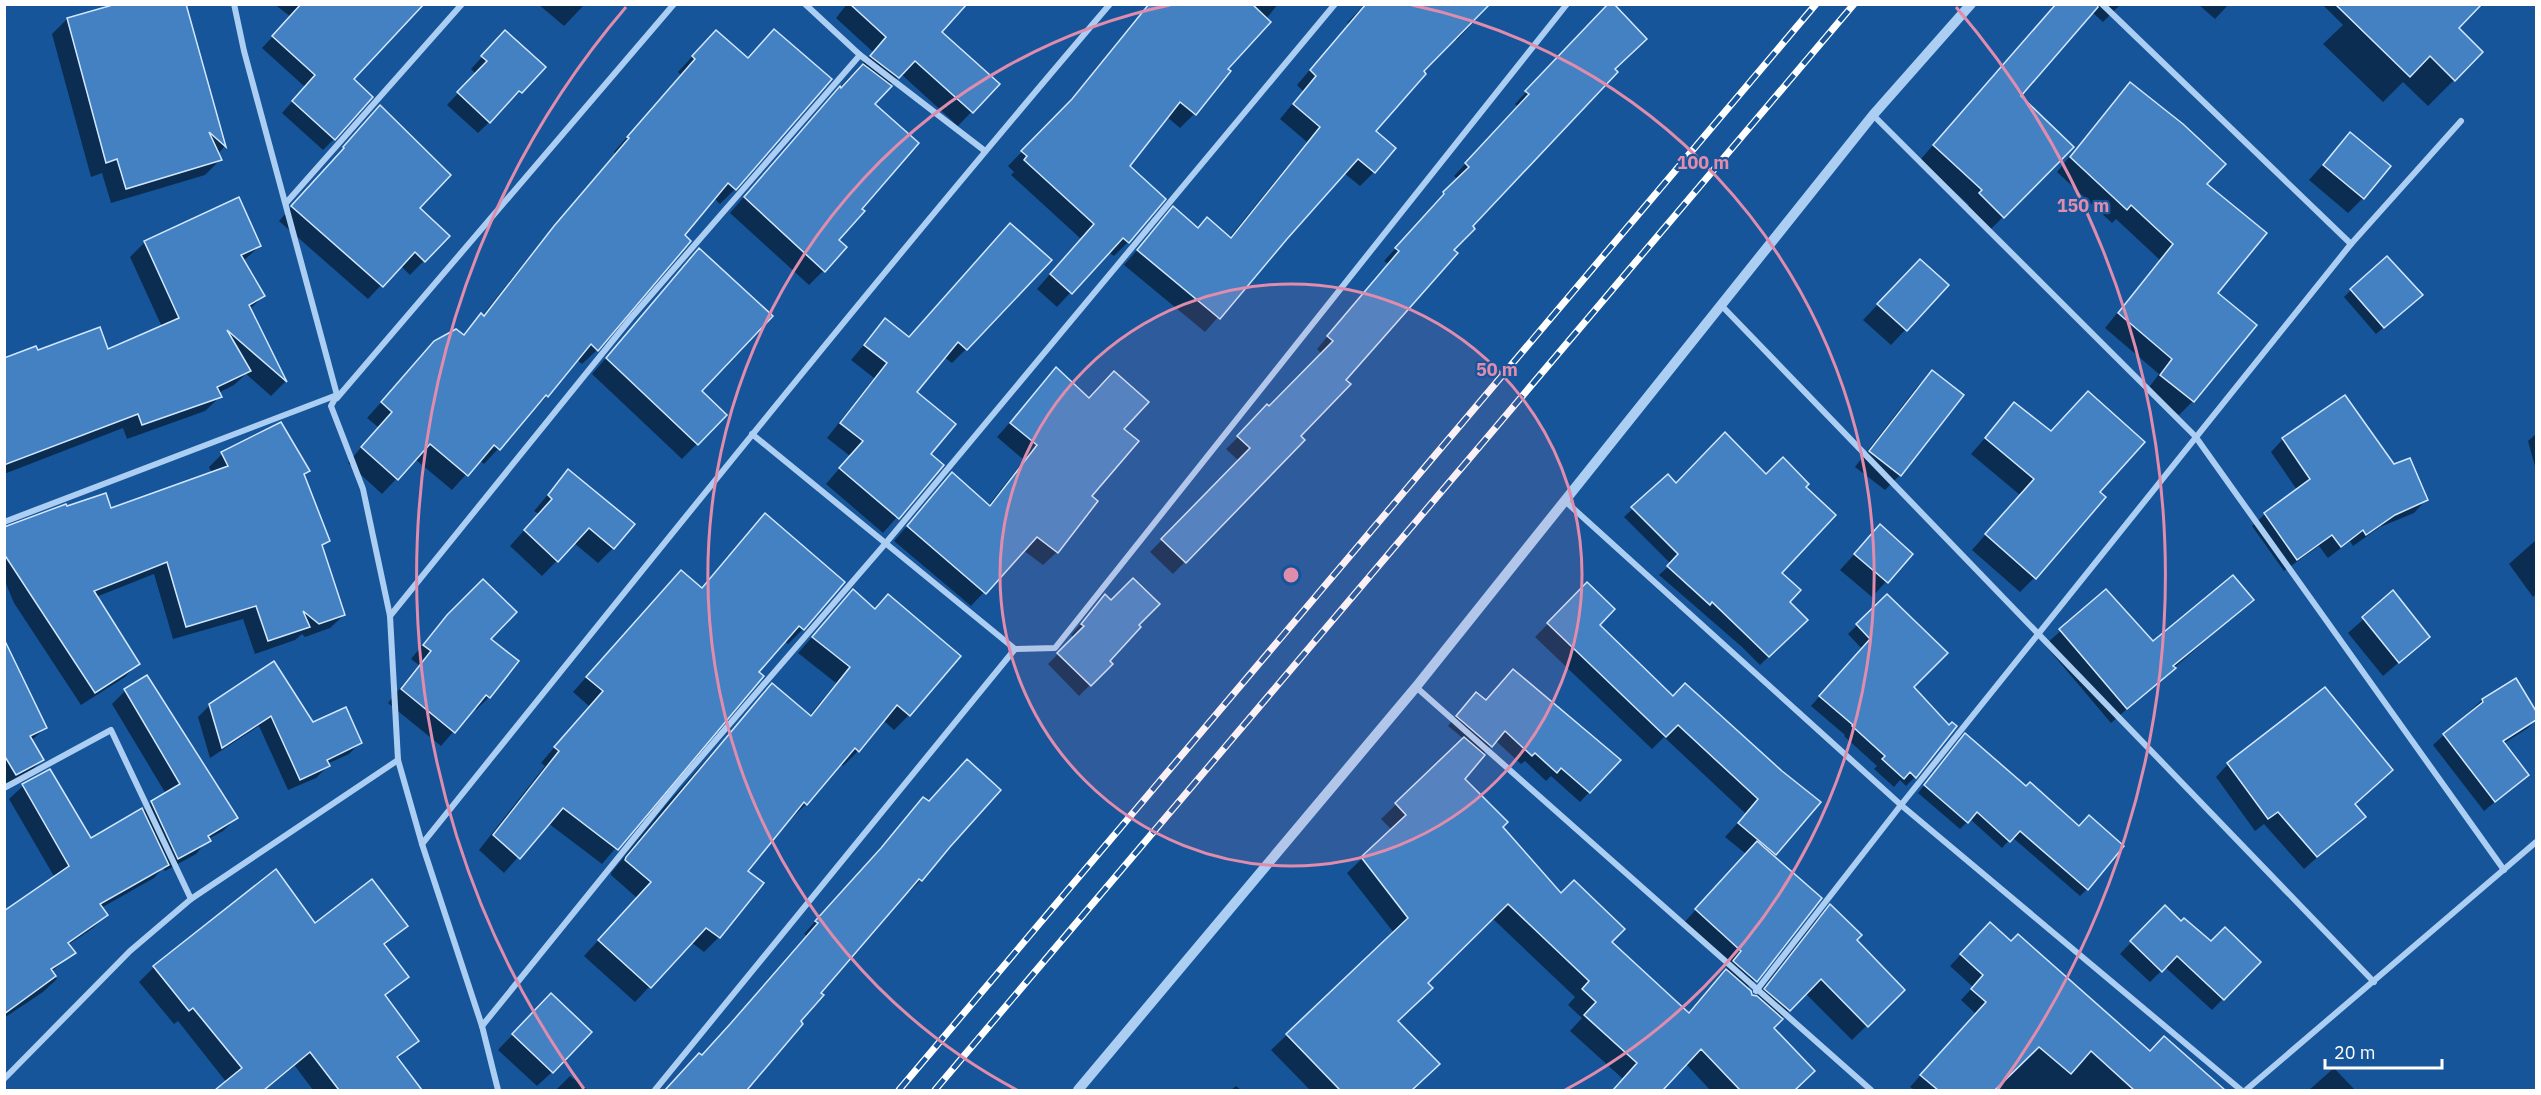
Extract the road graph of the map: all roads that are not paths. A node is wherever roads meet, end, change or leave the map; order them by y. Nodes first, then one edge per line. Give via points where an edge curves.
1 (462, 4) edge
2 (674, 4) edge
3 (805, 4) edge
4 (1110, 4) edge
5 (1335, 4) edge
6 (1567, 4) edge
7 (1971, 4) edge
8 (2102, 4) edge
9 (235, 5) edge
10 (860, 55) junction
11 (1873, 115) junction
12 (2461, 121) dead end
13 (985, 151) junction
14 (286, 204) junction
15 (2351, 244) junction
16 (1721, 305) junction
17 (338, 395) junction
18 (331, 406) junction
19 (752, 434) junction
20 (2195, 436) junction
21 (1565, 501) junction
22 (4, 522) edge
23 (885, 543) junction
24 (390, 616) junction
25 (2038, 634) junction
26 (1015, 649) junction
27 (1416, 687) junction
28 (398, 760) junction
29 (4, 788) edge
30 (1901, 805) junction
31 (2536, 842) edge
32 (422, 844) junction
33 (2504, 870) junction
34 (191, 899) junction
35 (2373, 982) junction
36 (1756, 991) junction
37 (482, 1026) junction
38 (4, 1079) edge
39 (498, 1090) edge
40 (655, 1090) edge
41 (1078, 1090) edge
42 (1871, 1090) edge
43 (2241, 1090) edge
44 (2246, 1090) edge

1 - 14 street
2 - 18 street
3 - 10 street
4 - 13 street
5 - 23 street
6 - 26 street via 1055,648
7 - 11 street
8 - 15 street
9 - 14 street
10 - 13 street
10 - 24 street via 631,318
11 - 16 street
11 - 20 street
12 - 15 street
13 - 19 street
14 - 17 street
15 - 20 street
16 - 21 street
16 - 25 street
17 - 18 street
17 - 22 street
18 - 24 street via 363,489
19 - 23 street
19 - 32 street
20 - 25 street
20 - 33 street
21 - 27 street
21 - 30 street
23 - 26 street
23 - 37 street via 677,785
24 - 28 street
25 - 30 street
25 - 35 street
26 - 40 street
27 - 36 street
27 - 41 street
28 - 32 street
28 - 34 street
29 - 34 street via 111,730
30 - 36 street
30 - 43 street
31 - 33 street
32 - 37 street
33 - 35 street
34 - 38 street via 130,951
35 - 44 street
36 - 42 street
37 - 39 street

